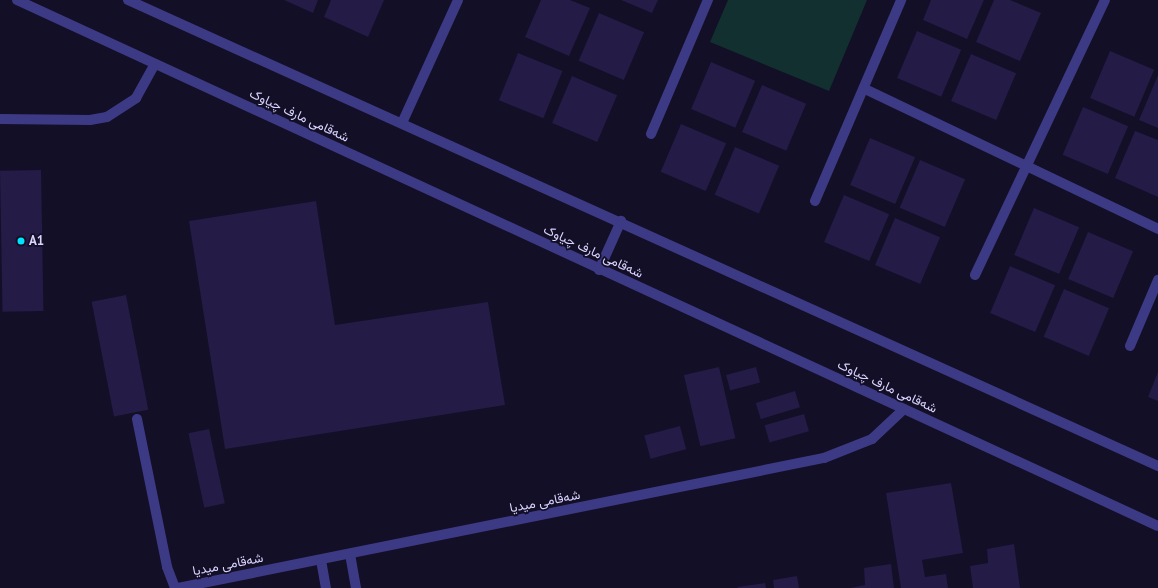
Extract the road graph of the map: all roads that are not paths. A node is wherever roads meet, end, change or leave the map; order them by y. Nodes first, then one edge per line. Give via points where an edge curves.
1 (17, 0) edge
2 (128, 0) edge
3 (458, 0) edge
4 (708, 0) edge
5 (902, 0) edge
6 (1105, 0) edge
7 (155, 64) junction
8 (865, 89) junction
9 (0, 119) edge
10 (402, 123) junction
11 (651, 134) dead end
12 (1026, 163) junction
13 (815, 201) dead end
14 (621, 221) junction
15 (1158, 229) edge
16 (599, 270) junction
17 (975, 275) dead end
18 (1158, 280) edge
19 (1130, 346) dead end
20 (904, 409) junction
21 (137, 419) dead end
22 (1158, 466) edge
23 (1158, 526) edge
24 (350, 554) junction
25 (321, 560) junction
26 (176, 588) edge
27 (326, 588) edge
28 (356, 588) edge

1 - 7 street, شەقامی مارف چیاوک
2 - 10 street
3 - 10 street
4 - 11 street
5 - 8 street
6 - 12 street
7 - 9 street via 136,98 107,117 90,120
7 - 16 street, شەقامی مارف چیاوک
8 - 12 street
8 - 13 street
10 - 14 street
12 - 15 street
12 - 17 street
14 - 16 street
14 - 22 street
16 - 20 street, شەقامی مارف چیاوک
18 - 19 street
20 - 23 street, شەقامی مارف چیاوک
20 - 24 street, شەقامی میدیا via 872,439 824,458
21 - 26 street via 167,568
24 - 25 street, شەقامی میدیا
24 - 28 street
25 - 26 street, شەقامی میدیا
25 - 27 street

